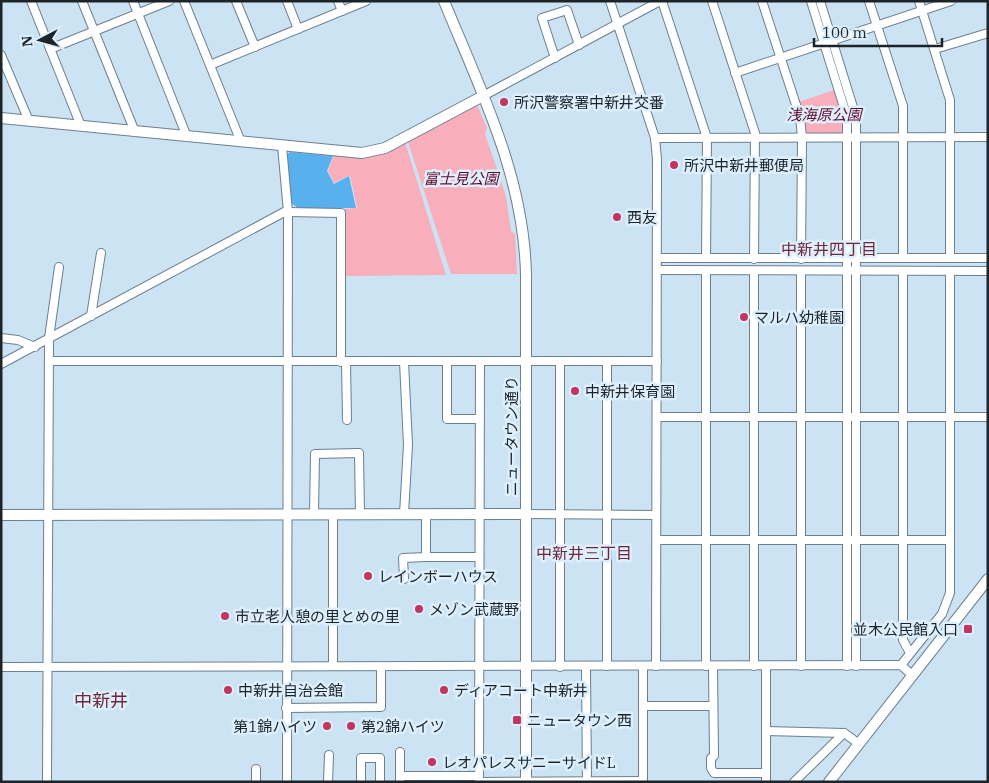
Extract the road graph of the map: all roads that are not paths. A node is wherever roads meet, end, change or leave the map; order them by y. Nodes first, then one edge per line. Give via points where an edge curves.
1 (30, 1) edge
2 (82, 1) edge
3 (132, 1) edge
4 (169, 1) edge
5 (184, 1) edge
6 (236, 1) edge
7 (287, 1) edge
8 (338, 1) edge
9 (366, 1) edge
10 (444, 1) edge
11 (610, 1) edge
12 (661, 1) edge
13 (712, 1) edge
14 (762, 1) edge
15 (811, 1) edge
16 (820, 1) edge
17 (870, 1) edge
18 (919, 1) edge
19 (951, 1) edge
20 (922, 11) junction
21 (342, 12) junction
22 (138, 14) junction
23 (618, 24) junction
24 (877, 26) junction
25 (298, 29) junction
26 (94, 32) junction
27 (988, 33) edge
28 (833, 40) junction
29 (825, 43) junction
30 (579, 44) junction
31 (254, 47) junction
32 (50, 49) junction
33 (935, 49) junction
34 (1, 55) edge
35 (555, 58) junction
36 (780, 58) junction
37 (210, 65) junction
38 (735, 73) junction
39 (483, 96) junction
40 (1, 118) edge
41 (29, 121) junction
42 (81, 126) junction
43 (135, 132) junction
44 (187, 137) junction
45 (802, 137) junction
46 (950, 137) junction
47 (655, 138) junction
48 (706, 138) junction
49 (754, 138) junction
50 (852, 138) junction
51 (904, 138) junction
52 (988, 138) edge
53 (241, 142) junction
54 (282, 146) junction
55 (288, 211) junction
56 (101, 253) dead end
57 (657, 258) junction
58 (706, 258) junction
59 (801, 258) junction
60 (903, 258) junction
61 (950, 258) junction
62 (988, 258) edge
63 (754, 259) junction
64 (852, 259) junction
65 (59, 266) dead end
66 (657, 270) junction
67 (706, 271) junction
68 (754, 271) junction
69 (801, 271) junction
70 (852, 271) junction
71 (903, 271) junction
72 (950, 271) junction
73 (988, 271) edge
74 (91, 316) junction
75 (1, 338) edge
76 (49, 338) junction
77 (35, 347) junction
78 (49, 361) junction
79 (480, 361) junction
80 (526, 361) junction
81 (657, 361) junction
82 (286, 362) junction
83 (344, 362) junction
84 (404, 362) junction
85 (447, 362) junction
86 (560, 362) junction
87 (607, 362) junction
88 (1, 364) edge
89 (656, 417) junction
90 (707, 417) junction
91 (754, 417) junction
92 (801, 417) junction
93 (848, 417) junction
94 (856, 417) junction
95 (903, 417) junction
96 (950, 417) junction
97 (988, 417) edge
98 (479, 419) junction
99 (347, 420) dead end
100 (48, 514) junction
101 (287, 514) junction
102 (314, 514) junction
103 (333, 514) junction
104 (360, 514) junction
105 (404, 514) junction
106 (426, 514) junction
107 (480, 514) junction
108 (526, 514) junction
109 (559, 514) junction
110 (608, 514) junction
111 (1, 515) edge
112 (656, 515) junction
113 (657, 540) junction
114 (707, 540) junction
115 (754, 540) junction
116 (903, 540) junction
117 (950, 540) junction
118 (801, 541) junction
119 (852, 541) junction
120 (426, 557) junction
121 (479, 557) junction
122 (404, 579) dead end
123 (988, 579) edge
124 (910, 653) junction
125 (901, 665) junction
126 (334, 666) junction
127 (479, 666) junction
128 (526, 666) junction
129 (607, 666) junction
130 (643, 666) junction
131 (656, 666) junction
132 (709, 666) junction
133 (754, 666) junction
134 (766, 666) junction
135 (801, 666) junction
136 (847, 666) junction
137 (856, 666) junction
138 (1, 667) edge
139 (47, 667) junction
140 (381, 667) junction
141 (560, 667) junction
142 (586, 667) junction
143 (286, 668) junction
144 (912, 675) junction
145 (643, 706) junction
146 (713, 706) junction
147 (286, 708) junction
148 (766, 731) junction
149 (844, 733) junction
150 (858, 744) junction
151 (400, 752) dead end
152 (328, 755) dead end
153 (256, 769) dead end
154 (479, 776) junction
155 (766, 777) edge
156 (400, 779) edge
157 (526, 781) edge
158 (587, 781) edge
159 (47, 782) edge
160 (256, 782) edge
161 (287, 782) edge
162 (328, 782) edge
163 (361, 782) edge
164 (380, 782) edge
165 (643, 782) edge
166 (794, 782) edge
167 (828, 782) edge

1 - 32 street
2 - 26 street
3 - 22 street
4 - 22 street
5 - 37 street
6 - 31 street
7 - 25 street
8 - 21 street
9 - 21 street
10 - 39 street, ニュータウン通り
11 - 23 street
12 - 23 street
12 - 48 street
13 - 38 street
14 - 36 street
15 - 29 street
16 - 28 street
17 - 24 street
18 - 20 street
19 - 20 street
20 - 24 street
20 - 33 street
21 - 25 street
22 - 26 street
22 - 44 street
23 - 30 street
23 - 47 street
24 - 28 street
24 - 51 street via 903,106
25 - 31 street
26 - 32 street
26 - 43 street
27 - 33 street
28 - 29 street
28 - 50 street via 855,108
29 - 36 street
29 - 50 street
30 - 35 street
30 - 35 street via 567,10 542,18
31 - 37 street
32 - 42 street
33 - 46 street via 950,100
34 - 41 street
35 - 39 street
36 - 38 street
36 - 45 street via 800,117
37 - 53 street
38 - 49 street
39 - 54 street via 375,152
39 - 80 street, ニュータウン通り via 507,158 520,209 526,265
40 - 41 street
41 - 42 street
42 - 43 street
43 - 44 street
44 - 53 street
45 - 49 street
45 - 50 street
45 - 59 street
46 - 51 street
46 - 52 street
46 - 61 street
47 - 48 street
47 - 57 street
48 - 49 street
48 - 58 street
49 - 63 street
50 - 51 street
50 - 64 street
51 - 60 street
53 - 54 street
54 - 55 street
55 - 74 street
55 - 82 street
55 - 83 street via 341,212
56 - 74 street
57 - 58 street
57 - 66 street
58 - 63 street
59 - 63 street
59 - 64 street
60 - 61 street
60 - 64 street
61 - 62 street
64 - 70 street
65 - 76 street
66 - 67 street
66 - 81 street
67 - 68 street
67 - 90 street
68 - 69 street
68 - 91 street
69 - 70 street
69 - 92 street
70 - 71 street
70 - 93 street
70 - 94 street
71 - 72 street
71 - 95 street
72 - 73 street
72 - 96 street
74 - 76 street
75 - 77 street
76 - 77 street
76 - 78 street
77 - 88 street
78 - 82 street
78 - 100 street
79 - 80 street
79 - 85 street
79 - 98 street
80 - 86 street
80 - 108 street, ニュータウン通り
81 - 87 street
81 - 89 street
82 - 83 street
82 - 101 street
83 - 84 street
83 - 99 street
84 - 85 street
84 - 105 street via 408,445
85 - 98 street via 447,420
86 - 87 street
86 - 109 street
87 - 110 street
89 - 90 street
89 - 112 street
90 - 91 street
90 - 114 street
91 - 92 street
91 - 115 street
92 - 93 street
92 - 118 street
93 - 94 street
93 - 119 street
94 - 95 street
94 - 119 street
95 - 96 street
95 - 116 street
96 - 97 street
96 - 117 street
98 - 107 street
100 - 101 street
100 - 111 street
100 - 139 street
101 - 102 street
101 - 143 street
102 - 103 street
102 - 104 street via 314,454 359,453
103 - 104 street
103 - 126 street
104 - 105 street
105 - 106 street
106 - 107 street
106 - 120 street
107 - 108 street
107 - 121 street
108 - 109 street
108 - 128 street, ニュータウン通り
109 - 110 street
109 - 141 street
110 - 112 street
110 - 129 street
112 - 113 street
113 - 114 street
113 - 131 street
114 - 115 street
114 - 132 street
115 - 118 street
115 - 133 street
116 - 117 street
116 - 119 street
116 - 124 street via 903,640
117 - 124 street via 948,601 942,614
118 - 119 street
118 - 135 street
119 - 136 street
119 - 137 street
120 - 121 street
120 - 122 street via 403,558
121 - 127 street
123 - 144 street
124 - 125 street
125 - 137 street
125 - 144 street
126 - 140 street
126 - 143 street
127 - 128 street
127 - 140 street
127 - 154 street
128 - 141 street
128 - 157 street, ニュータウン通り
129 - 130 street
129 - 142 street
130 - 131 street
130 - 145 street
131 - 132 street
132 - 133 street
132 - 146 street
133 - 134 street
134 - 135 street
134 - 148 street
135 - 136 street
136 - 137 street
138 - 139 street
139 - 143 street
139 - 159 street
140 - 147 street via 381,708
141 - 142 street
142 - 158 street
143 - 147 street
144 - 150 street
145 - 146 street
145 - 165 street
146 - 155 street via 714,756 711,768 714,773
147 - 161 street
148 - 149 street
148 - 155 street
149 - 150 street
149 - 166 street
150 - 167 street
151 - 156 street
152 - 162 street
153 - 160 street
154 - 156 street
154 - 157 street via 479,782
157 - 158 street
158 - 165 street
163 - 164 street via 361,758 380,758

